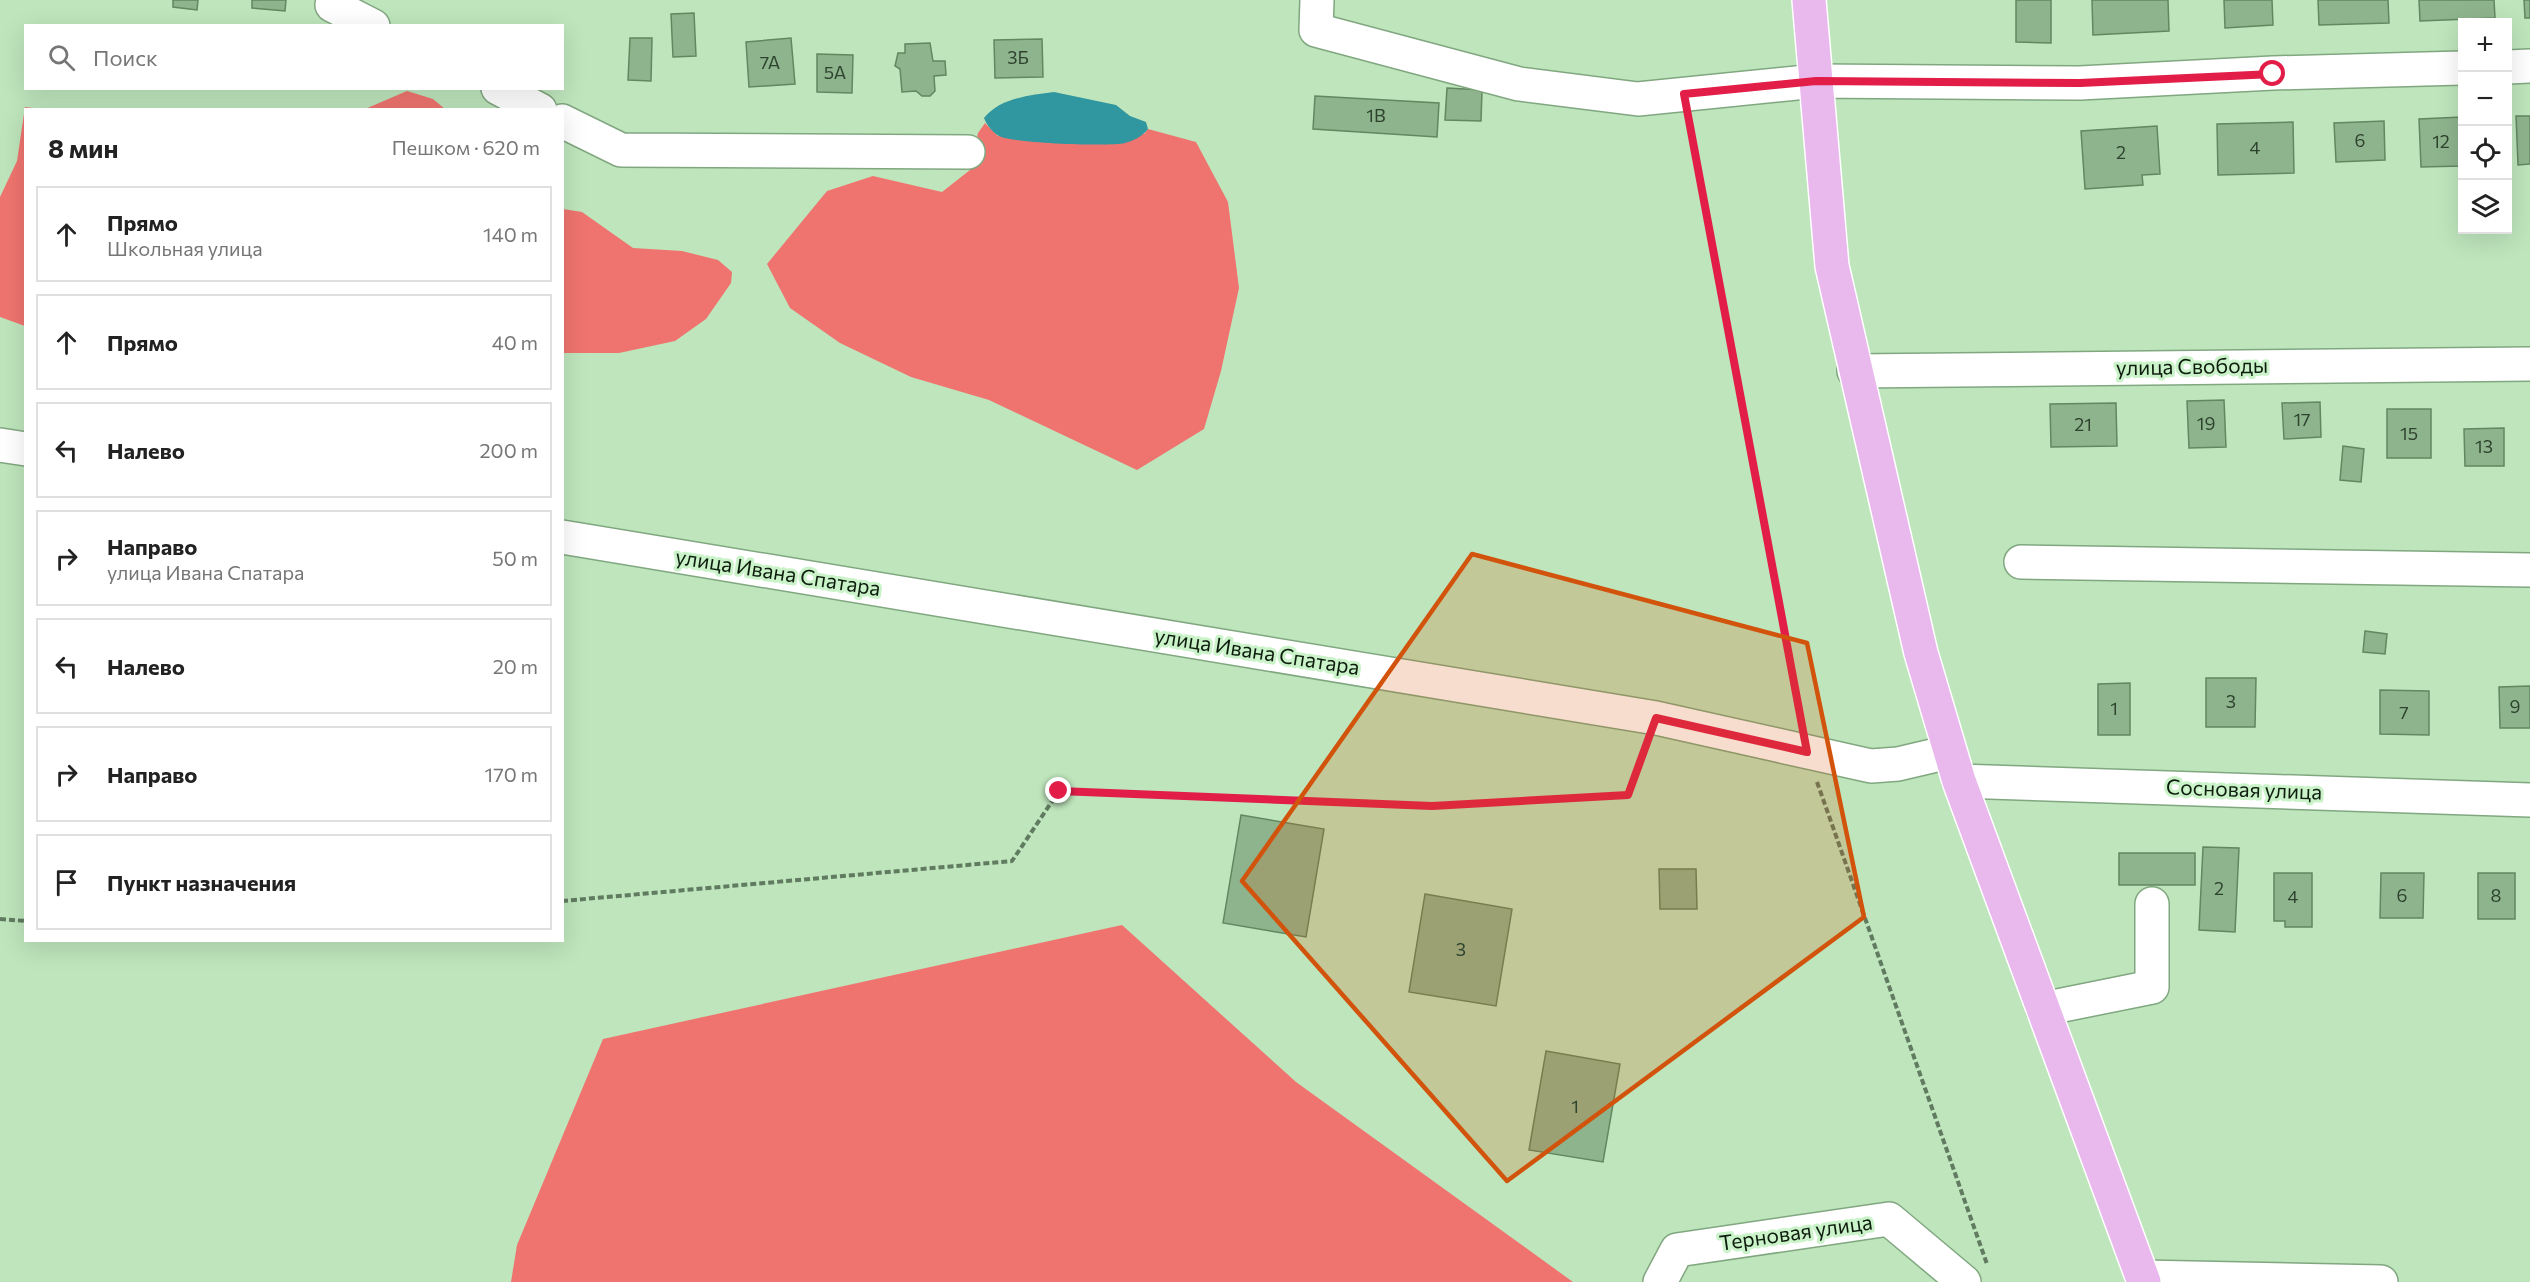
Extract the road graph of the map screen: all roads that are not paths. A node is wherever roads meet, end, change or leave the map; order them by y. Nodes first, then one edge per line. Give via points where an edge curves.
1 (333, 0) edge
2 (1317, 0) edge
3 (1809, 0) edge
4 (369, 24) edge
5 (2530, 66) edge
6 (2512, 67) edge
7 (2458, 68) edge
8 (1816, 81) junction
9 (502, 90) edge
10 (536, 108) edge
11 (564, 122) edge
12 (968, 152) dead end
13 (2530, 364) edge
14 (1854, 371) junction
15 (0, 445) edge
16 (24, 449) edge
17 (564, 537) edge
18 (2021, 562) dead end
19 (2530, 570) edge
20 (1954, 766) junction
21 (2530, 800) edge
22 (2152, 904) dead end
23 (2043, 1008) junction
24 (1976, 1276) edge
25 (2143, 1280) edge
26 (1660, 1282) edge
27 (2381, 1282) edge

1 - 4 street via 332,5
2 - 8 street via 1316,30 1519,84 1638,99
3 - 8 main road
5 - 6 street
7 - 8 street via 2080,83
8 - 14 main road via 1832,266
9 - 10 street
11 - 12 street via 621,150
13 - 14 street, улица Свободы
14 - 20 main road via 1921,653
15 - 16 street
17 - 20 street, улица Ивана Спатара via 1656,718 1871,766
18 - 19 street
20 - 21 street, Сосновая улица
20 - 23 main road
22 - 23 street via 2152,987
23 - 25 main road
24 - 26 street, Терновая улица via 1889,1219 1677,1250
25 - 27 street

